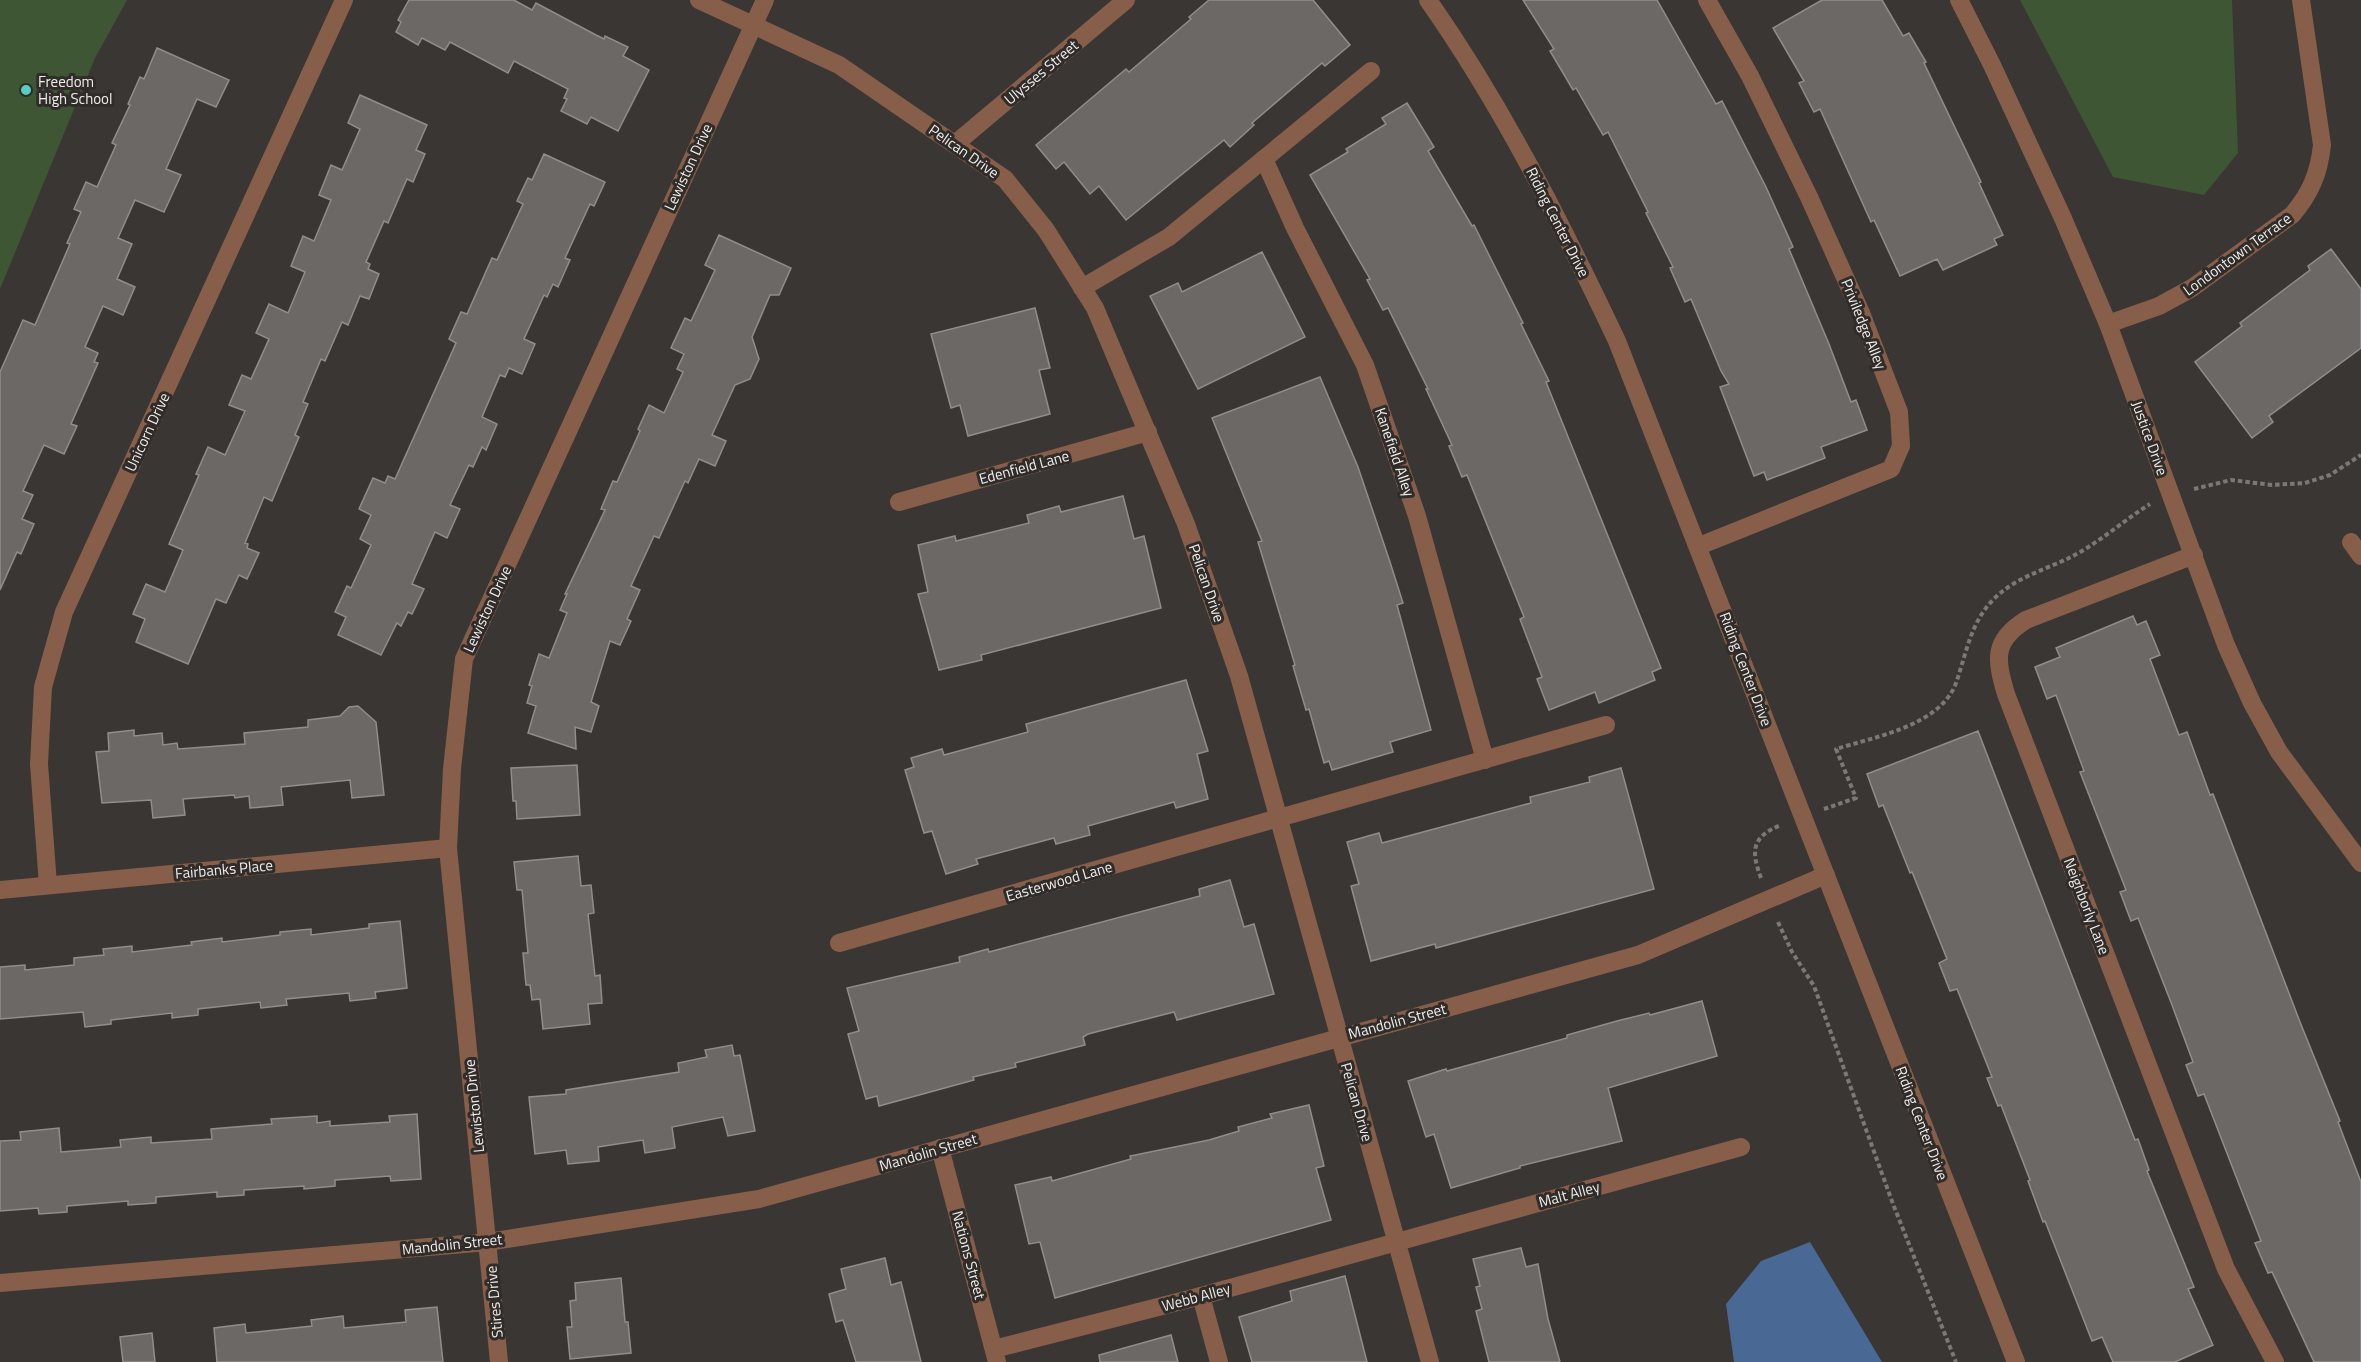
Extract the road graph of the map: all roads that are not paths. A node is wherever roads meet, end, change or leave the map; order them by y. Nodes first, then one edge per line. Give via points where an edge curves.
1 (344, 0) edge
2 (699, 0) edge
3 (765, 0) edge
4 (1126, 0) edge
5 (1428, 0) edge
6 (1707, 0) edge
7 (1959, 0) edge
8 (2301, 0) edge
9 (752, 26) junction
10 (1371, 71) dead end
11 (956, 144) junction
12 (1264, 159) junction
13 (1082, 288) junction
14 (2108, 324) junction
15 (1148, 432) junction
16 (899, 502) dead end
17 (1698, 546) junction
18 (2194, 555) junction
19 (1606, 725) dead end
20 (1485, 760) junction
21 (1279, 820) junction
22 (448, 848) junction
23 (2361, 863) edge
24 (1826, 875) junction
25 (48, 885) junction
26 (0, 890) edge
27 (839, 943) dead end
28 (1339, 1037) junction
29 (1741, 1147) dead end
30 (940, 1148) junction
31 (1396, 1241) junction
32 (488, 1242) junction
33 (0, 1283) edge
34 (1201, 1296) junction
35 (996, 1355) edge
36 (499, 1362) edge
37 (1219, 1362) edge
38 (1430, 1362) edge
39 (2016, 1362) edge
40 (2275, 1362) edge

1 - 25 street, Unicorn Drive via 64,612 43,687 39,764
2 - 9 street, Pelican Drive
3 - 9 street, Lewiston Drive
4 - 11 street, Ulysses Street
5 - 17 street, Riding Center Drive via 1511,131 1564,229 1617,341
6 - 17 street, Priviledge Alley via 1750,76 1861,313 1899,412 1901,446 1891,469
7 - 14 street, Justice Drive via 2052,194
8 - 14 street, Londontown Terrace via 2322,145 2317,173 2305,200 2292,216 2192,288 2159,306
9 - 11 street, Pelican Drive via 839,65
9 - 22 street, Lewiston Drive via 464,659
10 - 12 street
11 - 13 street, Pelican Drive via 1005,179 1046,230
12 - 13 street via 1169,237
12 - 20 street, Kanefield Alley via 1365,364 1417,516
13 - 15 street, Pelican Drive via 1095,308
14 - 18 street, Justice Drive
15 - 16 street, Edenfield Lane
15 - 21 street, Pelican Drive via 1186,524 1239,676
17 - 24 street, Riding Center Drive
18 - 23 street, Justice Drive via 2252,704 2280,752
18 - 40 street, Neighborly Lane via 2010,629 2000,646 1998,666 2226,1269
19 - 20 street
20 - 21 street
21 - 27 street, Easterwood Lane
21 - 28 street, Pelican Drive
22 - 25 street, Fairbanks Place
22 - 32 street, Lewiston Drive
24 - 28 street, Mandolin Street via 1638,955
24 - 39 street, Riding Center Drive
25 - 26 street, Fairbanks Place
28 - 30 street, Mandolin Street
28 - 31 street, Pelican Drive
29 - 31 street, Malt Alley
30 - 32 street, Mandolin Street via 759,1199
30 - 35 street, Nations Street
31 - 34 street, Webb Alley
31 - 38 street, Pelican Drive
32 - 33 street, Mandolin Street
32 - 36 street, Stires Drive
34 - 35 street, Webb Alley
34 - 37 street

